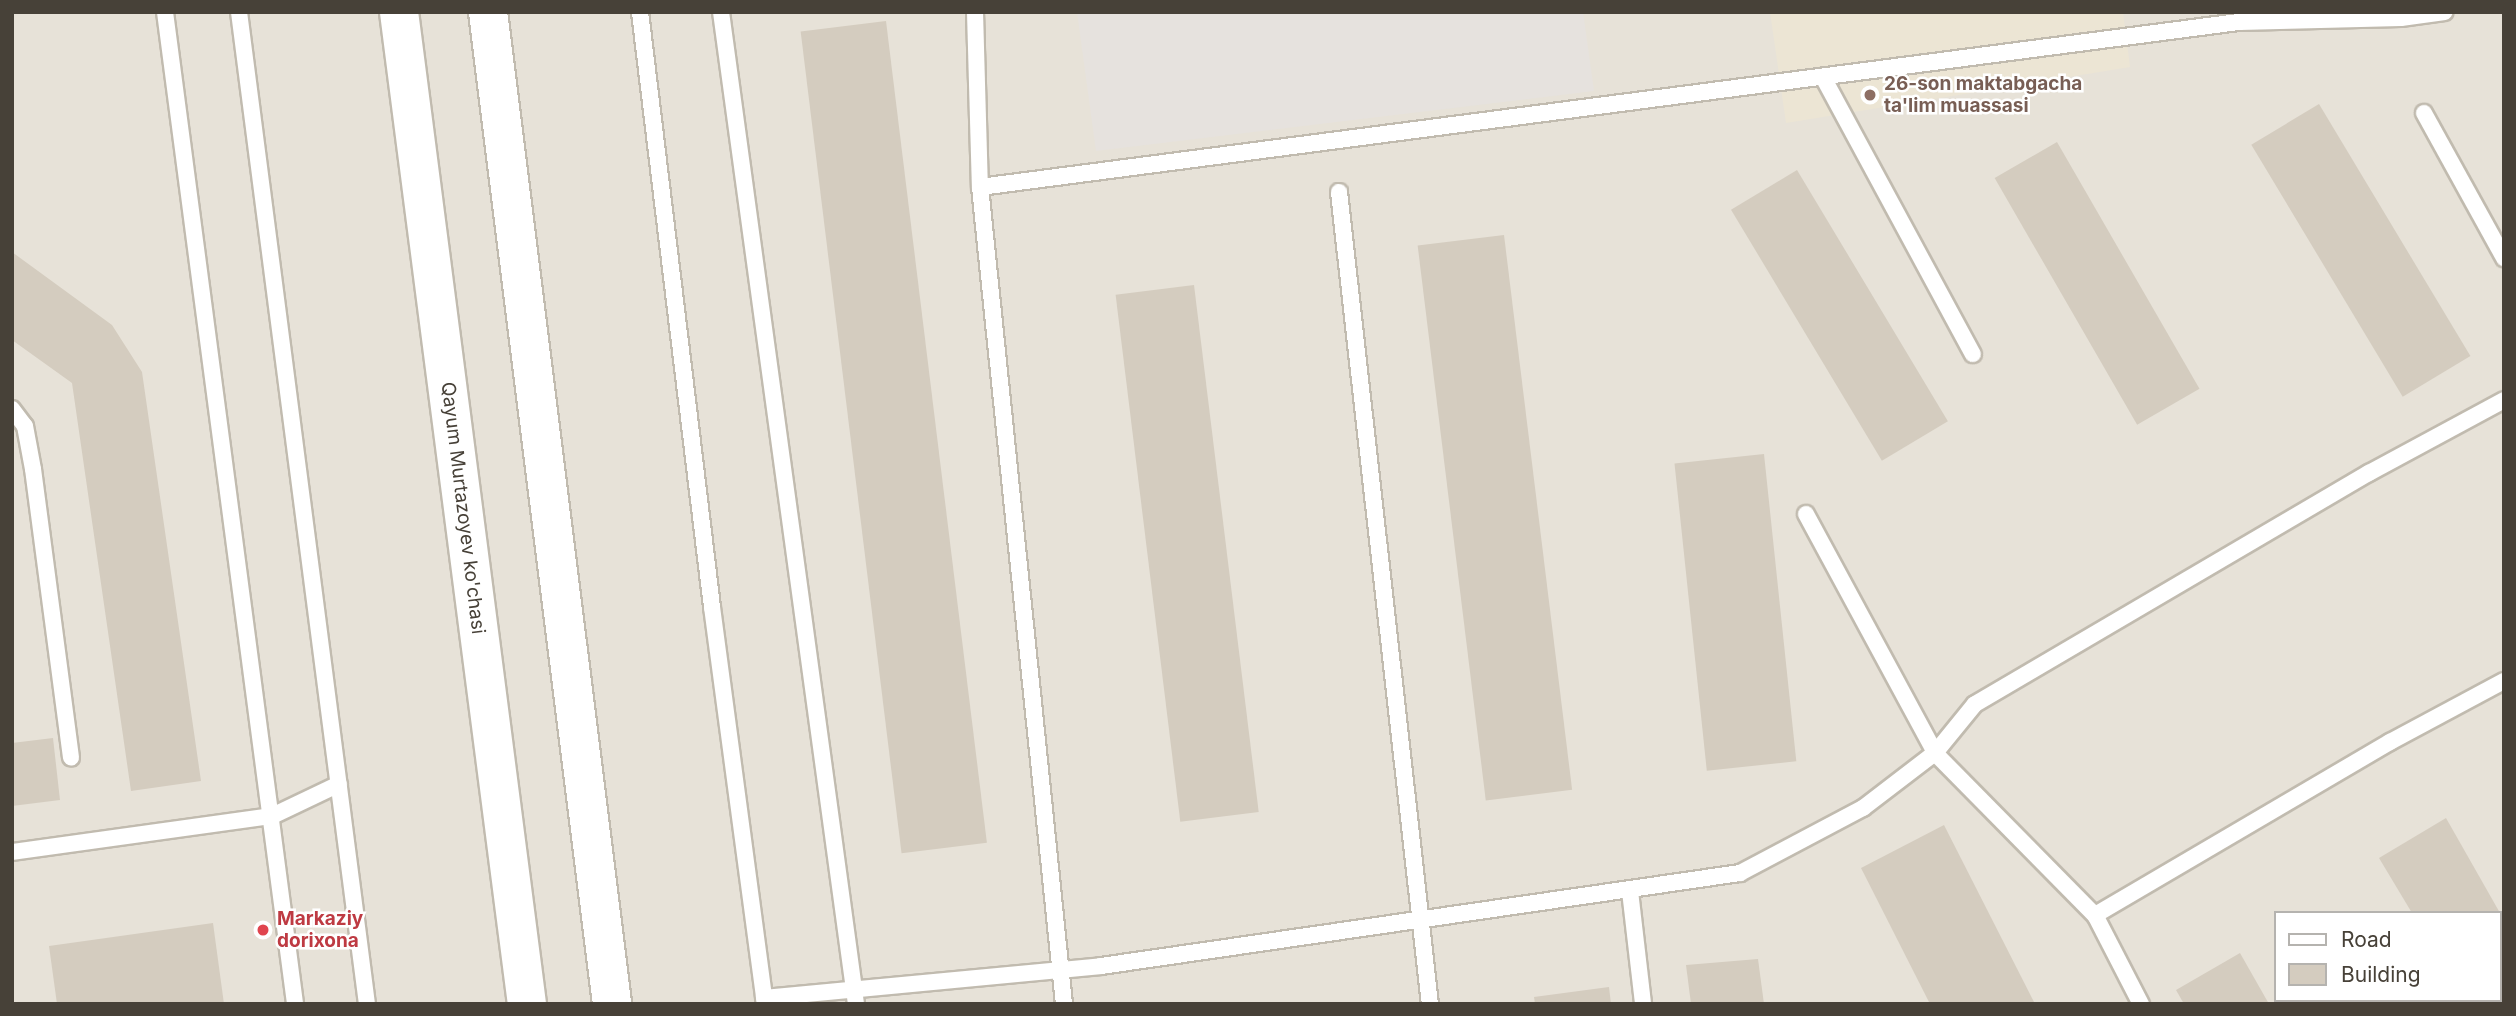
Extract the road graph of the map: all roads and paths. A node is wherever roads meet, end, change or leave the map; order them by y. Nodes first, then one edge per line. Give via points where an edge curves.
1 (164, 12) edge
2 (239, 12) edge
3 (399, 12) edge
4 (488, 12) edge
5 (639, 12) edge
6 (721, 12) edge
7 (975, 12) edge
8 (2445, 12) edge
9 (1823, 77) junction
10 (2424, 114) dead end
11 (980, 187) junction
12 (1339, 191) dead end
13 (2504, 258) edge
14 (1973, 354) dead end
15 (2504, 400) edge
16 (12, 409) edge
17 (1806, 514) dead end
18 (2504, 681) edge
19 (1935, 753) junction
20 (71, 758) dead end
21 (339, 784) junction
22 (272, 816) junction
23 (12, 852) edge
24 (1630, 891) junction
25 (2095, 915) junction
26 (1421, 920) junction
27 (1059, 969) junction
28 (855, 997) edge
29 (765, 1001) edge
30 (295, 1004) edge
31 (368, 1004) edge
32 (527, 1004) edge
33 (612, 1004) edge
34 (1064, 1004) edge
35 (1430, 1004) edge
36 (1643, 1004) edge
37 (2141, 1004) edge

1 - 22 lane
2 - 21 lane
3 - 32 street, Qayum Murtazoyev ko'chasi
4 - 33 street
5 - 29 lane
6 - 28 lane
7 - 11 lane
8 - 9 lane via 2401,18 2239,22
9 - 11 lane
9 - 14 lane
10 - 13 lane
11 - 27 lane
12 - 26 lane
15 - 19 lane via 1975,704
16 - 20 lane via 25,426 33,469
17 - 19 lane
18 - 25 lane
19 - 24 lane via 1863,808 1740,873
19 - 25 lane
21 - 22 lane
21 - 31 lane
22 - 23 lane
22 - 30 lane
24 - 26 lane
24 - 36 lane
25 - 37 lane
26 - 27 lane
26 - 35 lane
27 - 28 lane
27 - 34 lane
28 - 29 lane

